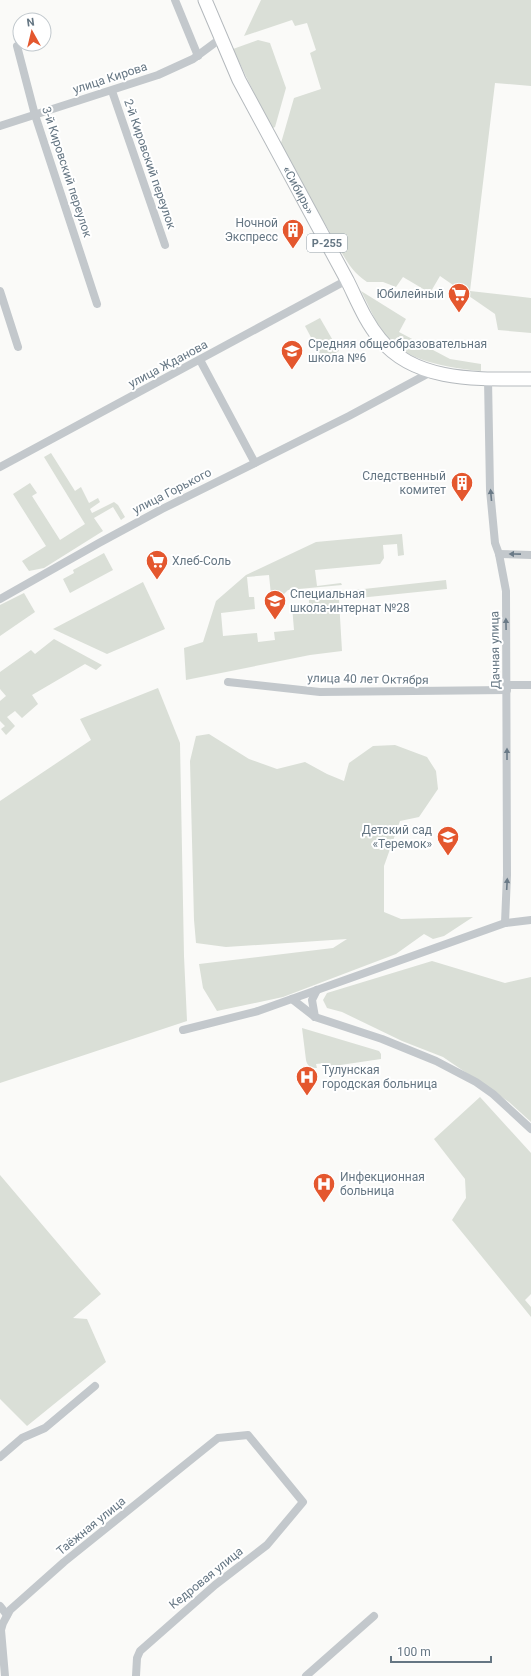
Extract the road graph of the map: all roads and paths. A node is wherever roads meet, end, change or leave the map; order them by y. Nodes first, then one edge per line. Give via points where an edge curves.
1 (175, 0) edge
2 (204, 0) edge
3 (220, 39) junction
4 (19, 52) edge
5 (198, 56) junction
6 (112, 91) junction
7 (35, 115) junction
8 (0, 126) edge
9 (165, 245) dead end
10 (347, 280) junction
11 (0, 291) edge
12 (97, 304) dead end
13 (18, 347) dead end
14 (200, 360) junction
15 (431, 372) junction
16 (488, 379) junction
17 (531, 379) edge
18 (255, 463) junction
19 (0, 467) edge
20 (499, 554) junction
21 (531, 555) edge
22 (0, 599) edge
23 (228, 682) dead end
24 (531, 685) edge
25 (507, 688) junction
26 (531, 920) edge
27 (505, 923) junction
28 (317, 990) junction
29 (292, 999) junction
30 (315, 1017) junction
31 (183, 1030) dead end
32 (531, 1129) edge
33 (95, 1386) dead end
34 (0, 1457) edge
35 (303, 1502) joint
36 (0, 1606) edge
37 (6, 1615) junction
38 (374, 1616) dead end
39 (5, 1676) edge
40 (136, 1676) edge
41 (306, 1676) edge

1 - 5 street
2 - 3 highway, «Сибирь» / Р-255
3 - 5 street, улица Кирова
3 - 10 highway, «Сибирь» / Р-255 via 239,80
4 - 7 street, 3-й Кировский переулок
5 - 6 street, улица Кирова via 158,75
6 - 7 street, улица Кирова
6 - 9 street, 2-й Кировский переулок
7 - 8 street, улица Кирова
7 - 12 street, 3-й Кировский переулок
10 - 14 street, улица Жданова
10 - 15 highway, «Сибирь» / Р-255 via 368,321 385,345 401,357
11 - 13 street
14 - 18 street
14 - 19 street, улица Жданова
15 - 16 highway, «Сибирь» / Р-255
15 - 18 street, улица Горького
16 - 17 highway, «Сибирь» / Р-255
20 -> 16 street, Дачная улица via 495,543 491,497
18 - 22 street, улица Горького via 162,509
21 -> 20 street
25 -> 20 street, Дачная улица via 506,591
23 - 25 street, улица 40 лет Октября via 320,692
24 - 25 street, улица 40 лет Октября
27 -> 25 street, Дачная улица
26 - 27 street
27 - 28 street
28 - 29 street
28 - 30 street via 312,1000
29 - 30 street
29 - 31 street via 258,1011
30 - 32 street via 382,1039 436,1061 493,1094
33 - 34 street via 46,1428 22,1438
35 - 37 street, Таёжная улица via 248,1435 218,1438 64,1562
35 - 40 street, Кедровая улица via 267,1545 215,1585 140,1651
36 - 37 street
37 - 39 street via 1,1630
38 - 41 street

